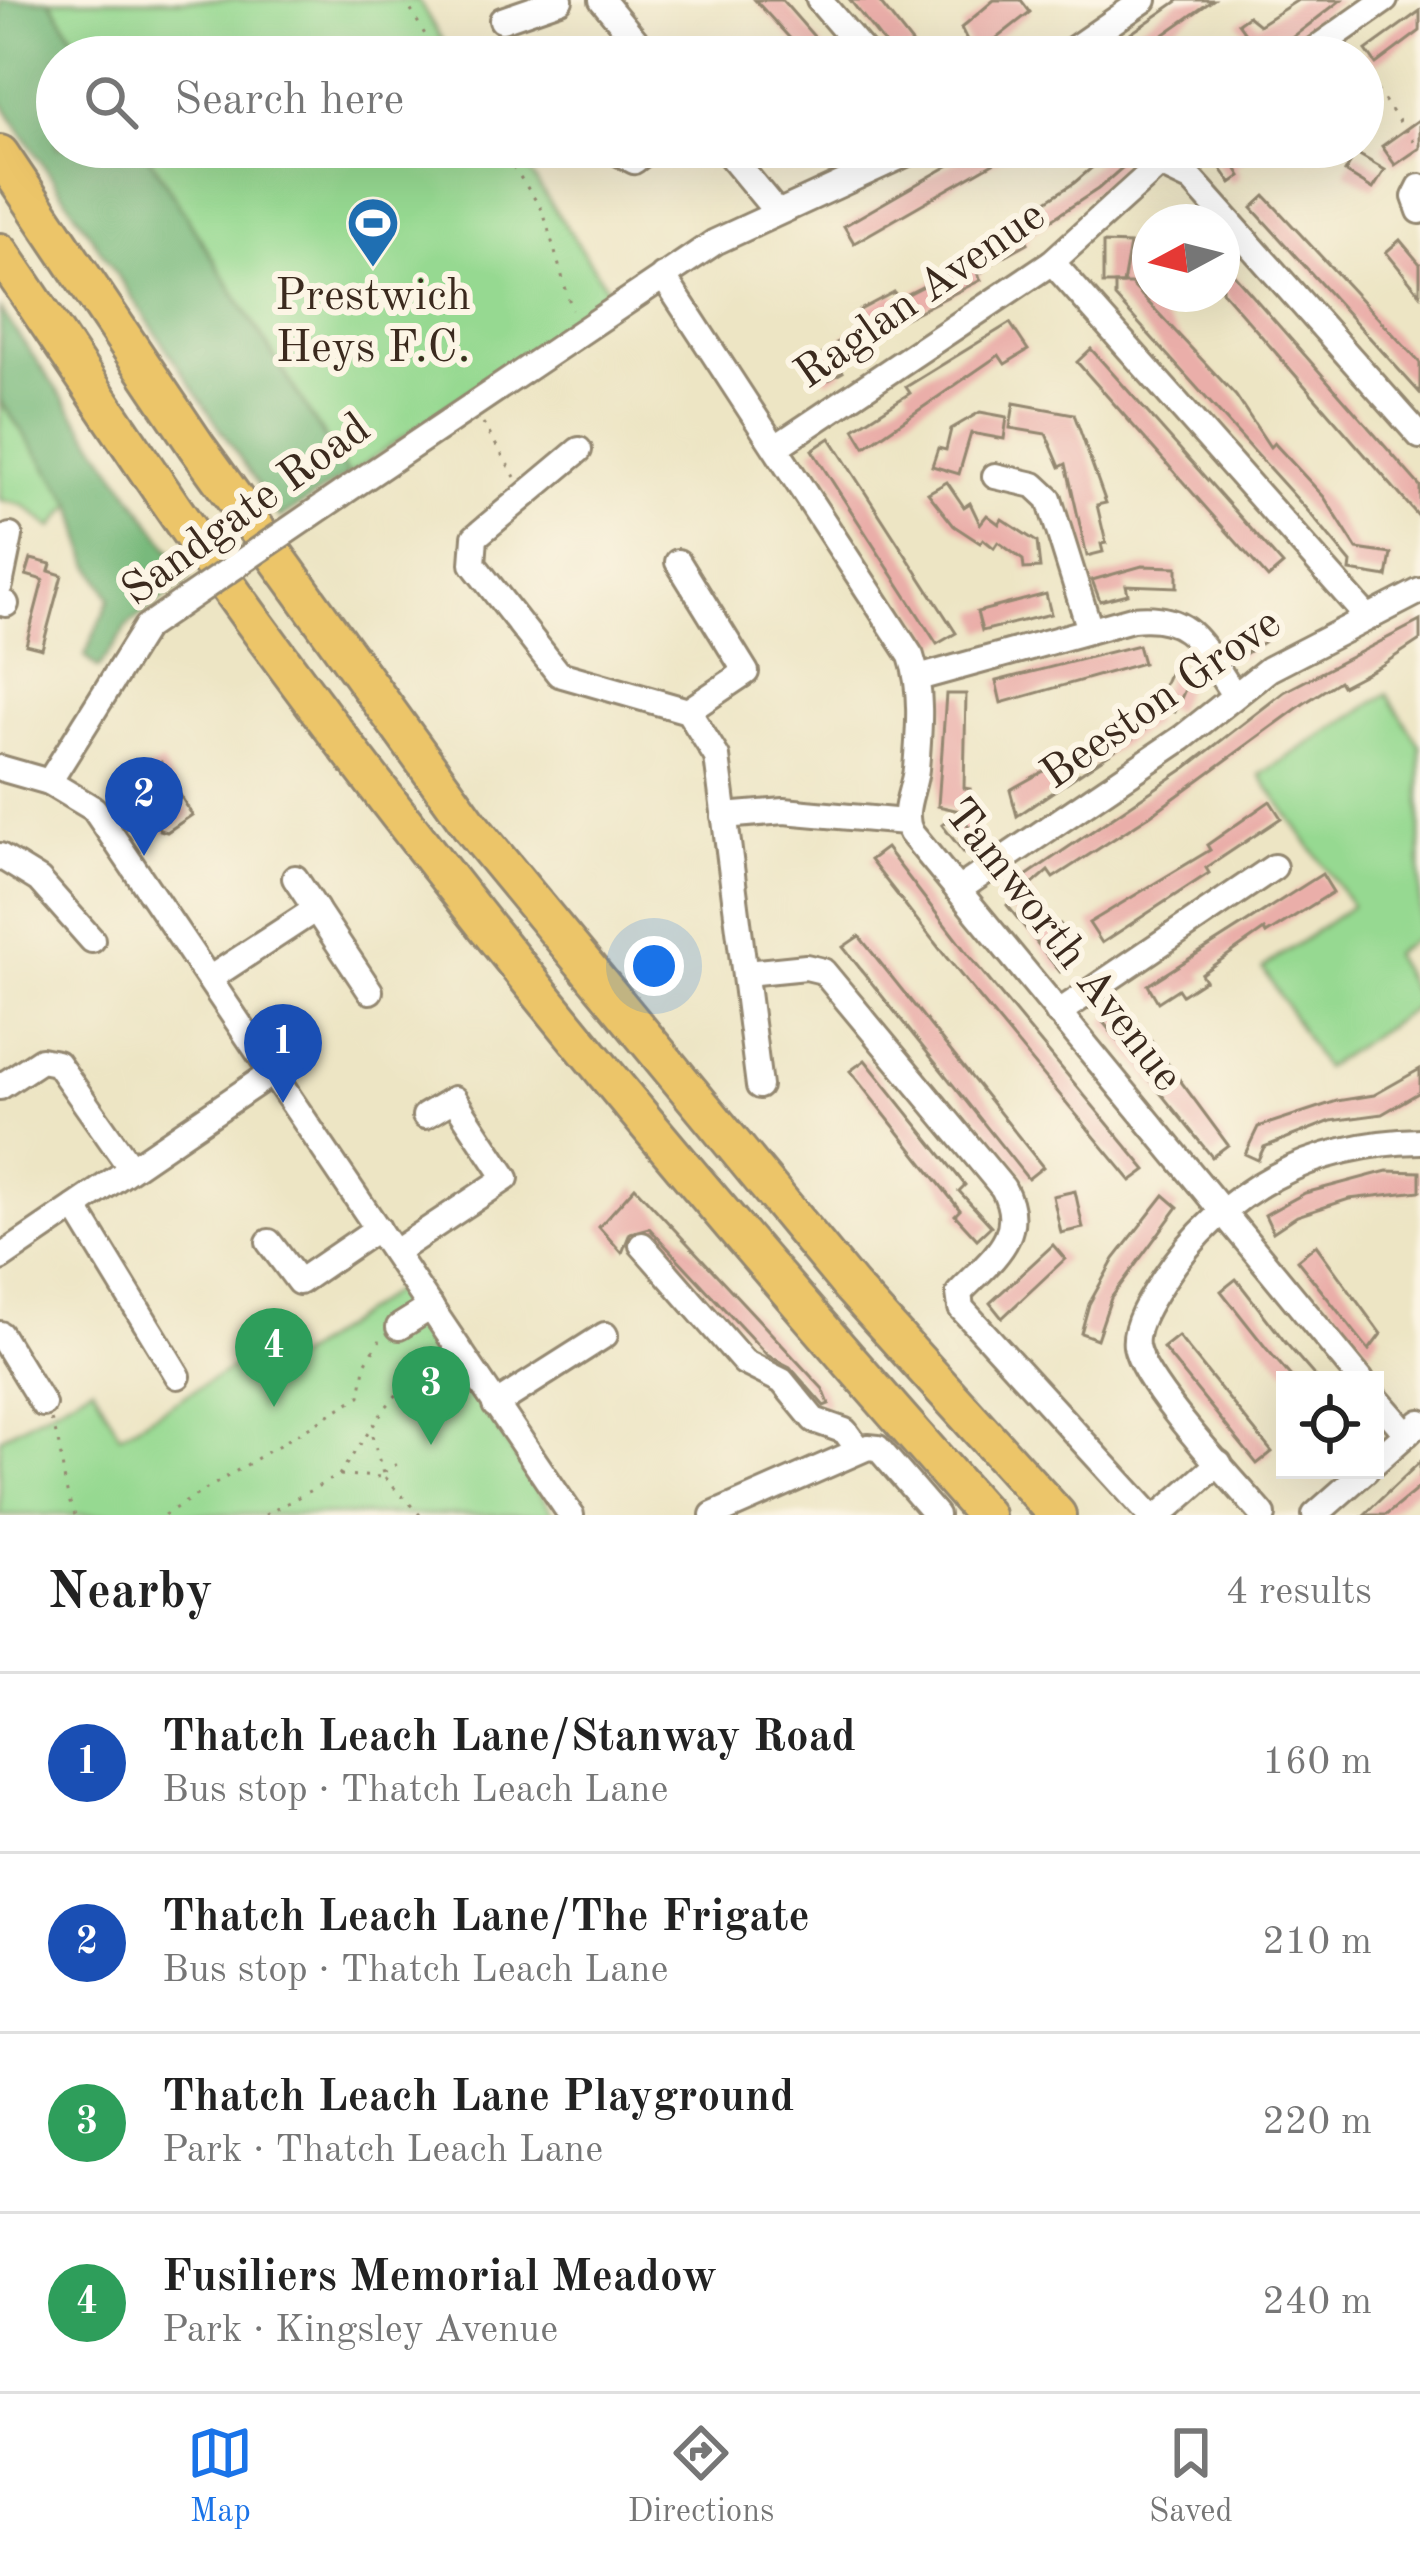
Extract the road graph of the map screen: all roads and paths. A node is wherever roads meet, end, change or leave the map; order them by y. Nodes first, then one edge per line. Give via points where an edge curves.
1 (403, 0) edge
2 (560, 0) edge
3 (602, 0) edge
4 (819, 0) edge
5 (1144, 0) edge
6 (1385, 0) edge
7 (502, 20) dead end
8 (423, 36) edge
9 (632, 36) edge
10 (850, 36) edge
11 (1093, 36) edge
12 (1334, 36) edge
13 (1384, 99) edge
14 (1420, 150) edge
15 (0, 154) edge
16 (514, 168) edge
17 (741, 168) edge
18 (872, 168) edge
19 (1158, 168) edge
20 (1182, 168) edge
21 (775, 209) junction
22 (0, 252) edge
23 (1052, 262) junction
24 (663, 276) junction
25 (581, 328) junction
26 (471, 403) junction
27 (1420, 436) edge
28 (779, 445) junction
29 (579, 450) dead end
30 (995, 476) dead end
31 (526, 494) junction
32 (10, 536) dead end
33 (678, 562) dead end
34 (1420, 591) edge
35 (2, 597) edge
36 (1367, 617) junction
37 (1090, 630) junction
38 (918, 678) junction
39 (1233, 693) junction
40 (688, 711) junction
41 (0, 768) edge
42 (49, 782) junction
43 (724, 816) junction
44 (905, 822) junction
45 (0, 856) edge
46 (1274, 867) dead end
47 (295, 878) dead end
48 (958, 890) junction
49 (316, 909) junction
50 (92, 940) dead end
51 (746, 973) junction
52 (212, 977) junction
53 (370, 991) dead end
54 (1058, 1013) junction
55 (273, 1072) junction
56 (1, 1084) edge
57 (759, 1086) dead end
58 (425, 1116) dead end
59 (1420, 1142) edge
60 (130, 1167) junction
61 (75, 1208) junction
62 (1219, 1212) junction
63 (378, 1228) junction
64 (269, 1242) dead end
65 (642, 1245) dead end
66 (395, 1252) junction
67 (0, 1258) edge
68 (431, 1307) junction
69 (399, 1327) joint
70 (0, 1334) edge
71 (449, 1335) junction
72 (605, 1335) dead end
73 (1353, 1371) edge
74 (178, 1376) dead end
75 (402, 1388) junction
76 (43, 1404) joint
77 (1384, 1404) edge
78 (495, 1405) junction
79 (411, 1408) dead end
80 (1413, 1428) edge
81 (370, 1429) junction
82 (868, 1449) junction
83 (1384, 1454) edge
84 (400, 1462) dead end
85 (1219, 1463) junction
86 (339, 1474) junction
87 (383, 1475) junction
88 (1356, 1479) edge
89 (75, 1515) edge
90 (164, 1515) edge
91 (266, 1515) edge
92 (421, 1515) edge
93 (571, 1515) edge
94 (713, 1515) edge
95 (936, 1515) edge
96 (986, 1515) edge
97 (1057, 1515) edge
98 (1150, 1515) edge
99 (1160, 1515) edge
100 (1263, 1515) edge
101 (1315, 1515) edge

1 - 8 path
2 - 7 street
3 - 9 street
4 - 10 street
5 - 11 street
6 - 12 street
13 - 14 path
15 - 97 highway via 197,447 472,828 850,1287
16 - 25 path via 543,211
17 - 21 street
18 - 21 street, Sandgate Road
19 - 23 street, Raglan Avenue
20 - 27 street
21 - 24 street, Sandgate Road
22 - 96 highway via 270,645 421,843 770,1273
23 - 28 street, Raglan Avenue
23 - 36 street
24 - 25 street, Sandgate Road
24 - 28 street, Tamworth Avenue
25 - 26 street, Sandgate Road
26 - 31 path
26 - 42 street, Sandgate Road, bridge via 146,627
28 - 38 street, Tamworth Avenue via 891,620
29 - 31 street
30 - 37 street via 1034,485 1049,499
31 - 40 street via 475,537 472,564 559,674
32 - 35 street
33 - 40 street via 746,672
34 - 36 street, Beeston Grove
36 - 39 street, Beeston Grove
37 - 38 street
37 - 39 street via 1162,615 1179,621
38 - 44 street, Tamworth Avenue via 916,768
39 - 48 street, Beeston Grove via 1182,738
40 - 43 street via 717,757
41 - 42 street
42 - 52 street via 94,809
43 - 44 street via 784,811
43 - 51 street
44 - 48 street, Tamworth Avenue
45 - 50 street via 39,880
46 - 54 street
47 - 49 street
48 - 54 street, Tamworth Avenue
49 - 52 street
49 - 53 street
51 - 57 street
51 - 98 street via 823,970 1003,1189 1014,1226 959,1293 961,1308
52 - 55 street
54 - 62 street, Tamworth Avenue
55 - 60 street
55 - 63 street
56 - 60 street via 41,1060 57,1063
58 - 66 street via 454,1099 506,1178
59 - 62 street via 1294,1164
60 - 61 street
61 - 67 street
61 - 74 street
62 - 73 street, Tamworth Avenue
62 - 85 street via 1182,1252 1136,1335 1144,1366
63 - 64 street via 299,1282
63 - 66 street
65 - 82 street via 744,1362 782,1382 814,1420
66 - 68 street
68 - 69 street
68 - 71 street
69 - 90 path via 375,1344 360,1396
70 - 76 street
71 - 75 path
71 - 78 street
72 - 78 street
75 - 79 path
75 - 81 path
76 - 89 path via 62,1444 63,1491
77 - 80 street
78 - 93 street
80 - 83 street
81 - 86 path
81 - 87 path
82 - 94 street
82 - 95 street
84 - 87 path
85 - 99 street
85 - 100 street
86 - 87 path
86 - 91 path
87 - 92 path
88 - 101 street

